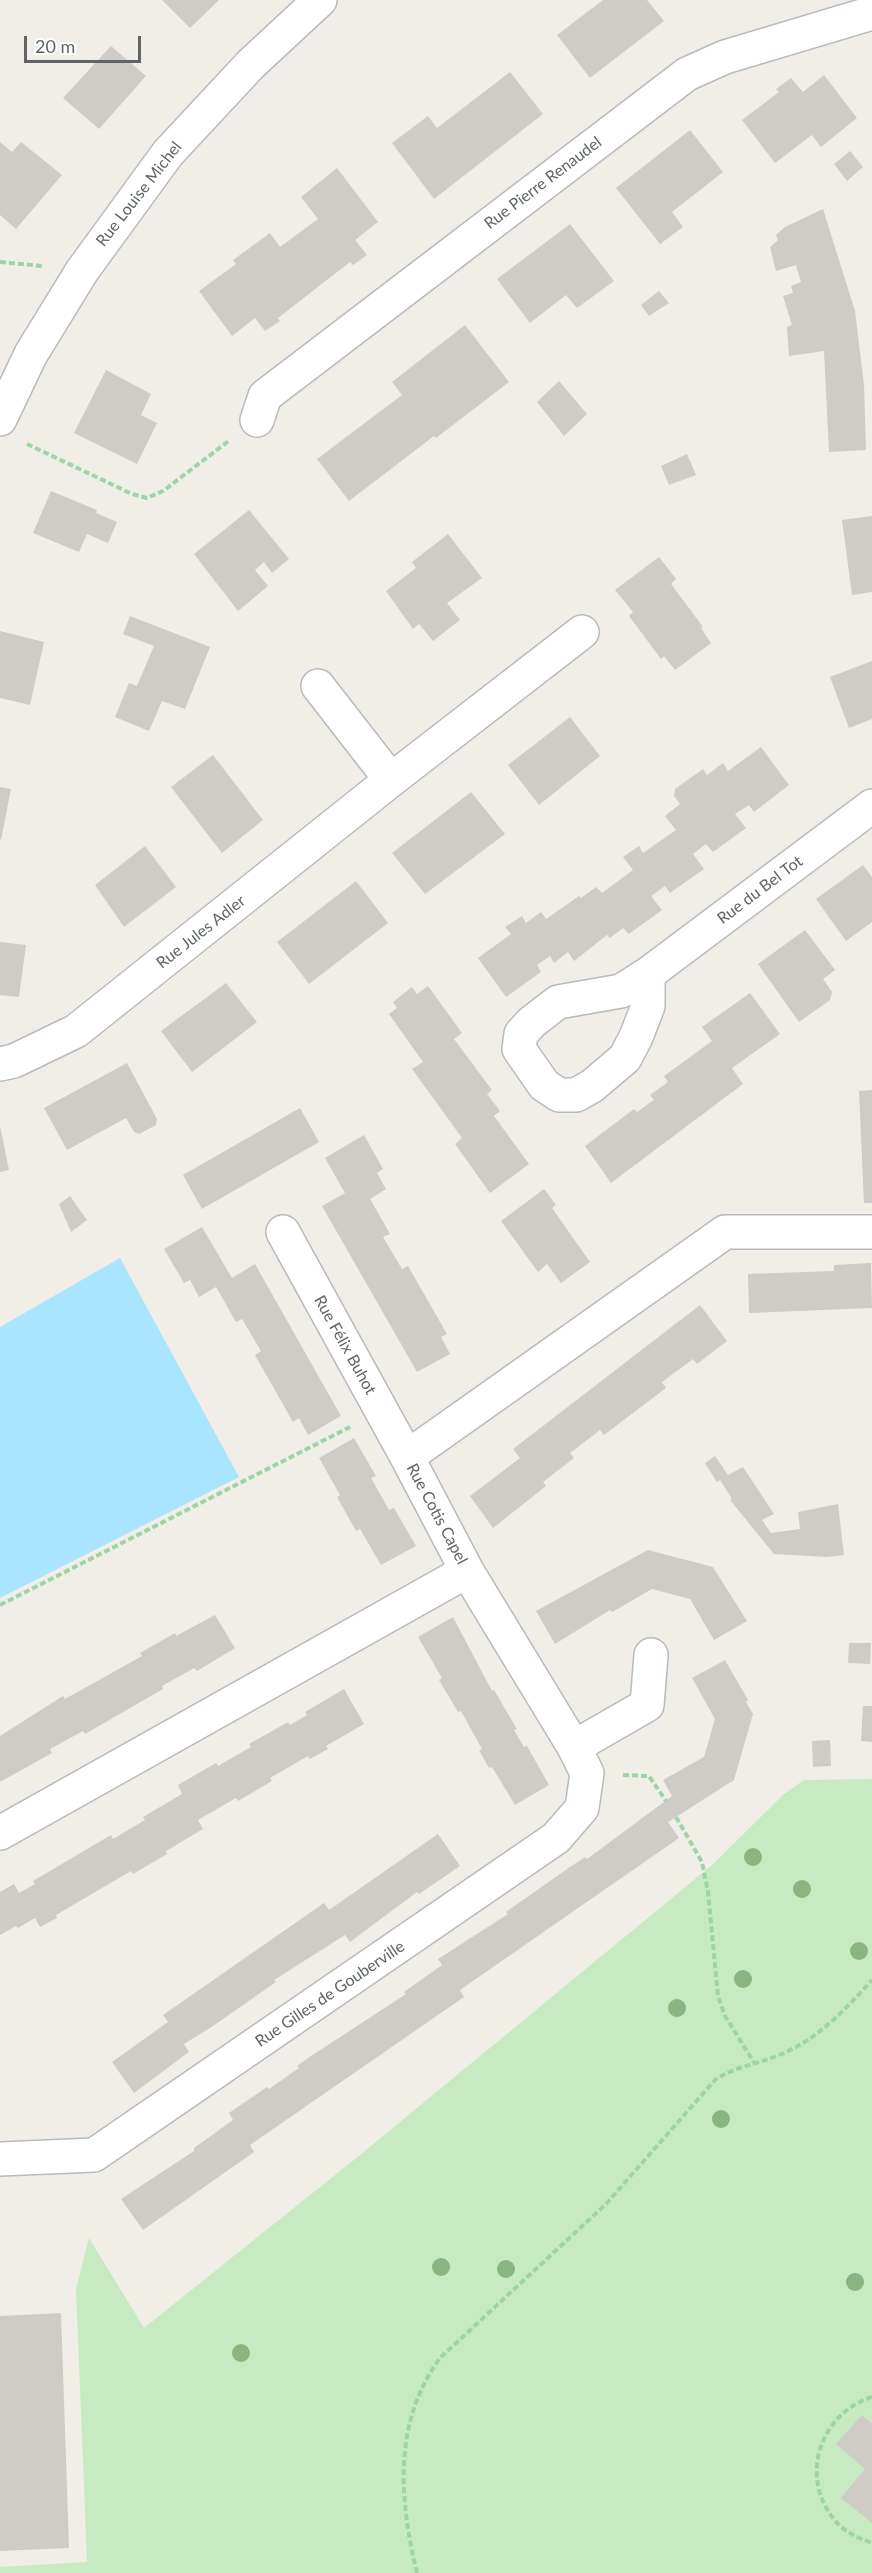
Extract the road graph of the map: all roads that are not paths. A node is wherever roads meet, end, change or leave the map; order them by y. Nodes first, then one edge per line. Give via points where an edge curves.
1 (320, 0) edge
2 (872, 14) edge
3 (257, 420) road end
4 (10, 430) edge
5 (582, 632) dead end
6 (318, 686) dead end
7 (391, 780) junction
8 (872, 806) edge
9 (648, 974) dead end
10 (0, 1064) edge
11 (283, 1232) dead end
12 (872, 1232) edge
13 (407, 1457) junction
14 (467, 1571) junction
15 (651, 1655) dead end
16 (581, 1760) junction
17 (0, 1833) edge
18 (0, 2160) edge

1 - 4 street, Rue Louise Michel via 251,64 168,153 82,270 32,354
2 - 3 street, Rue Pierre Renaudel via 725,57 687,74 265,396
5 - 7 street, Rue Jules Adler
6 - 7 street
7 - 10 street, Rue Jules Adler via 76,1031
8 - 9 street, Rue du Bel Tot
11 - 13 street, Rue Félix Buhot
12 - 13 street, Rue Cotis Capel via 725,1232
13 - 14 street, Rue Cotis Capel
14 - 16 street
14 - 17 street, Rue Cotis Capel
15 - 16 street via 647,1705
16 - 18 street, Rue Gilles de Gouberville via 582,1808 556,1838 94,2155

